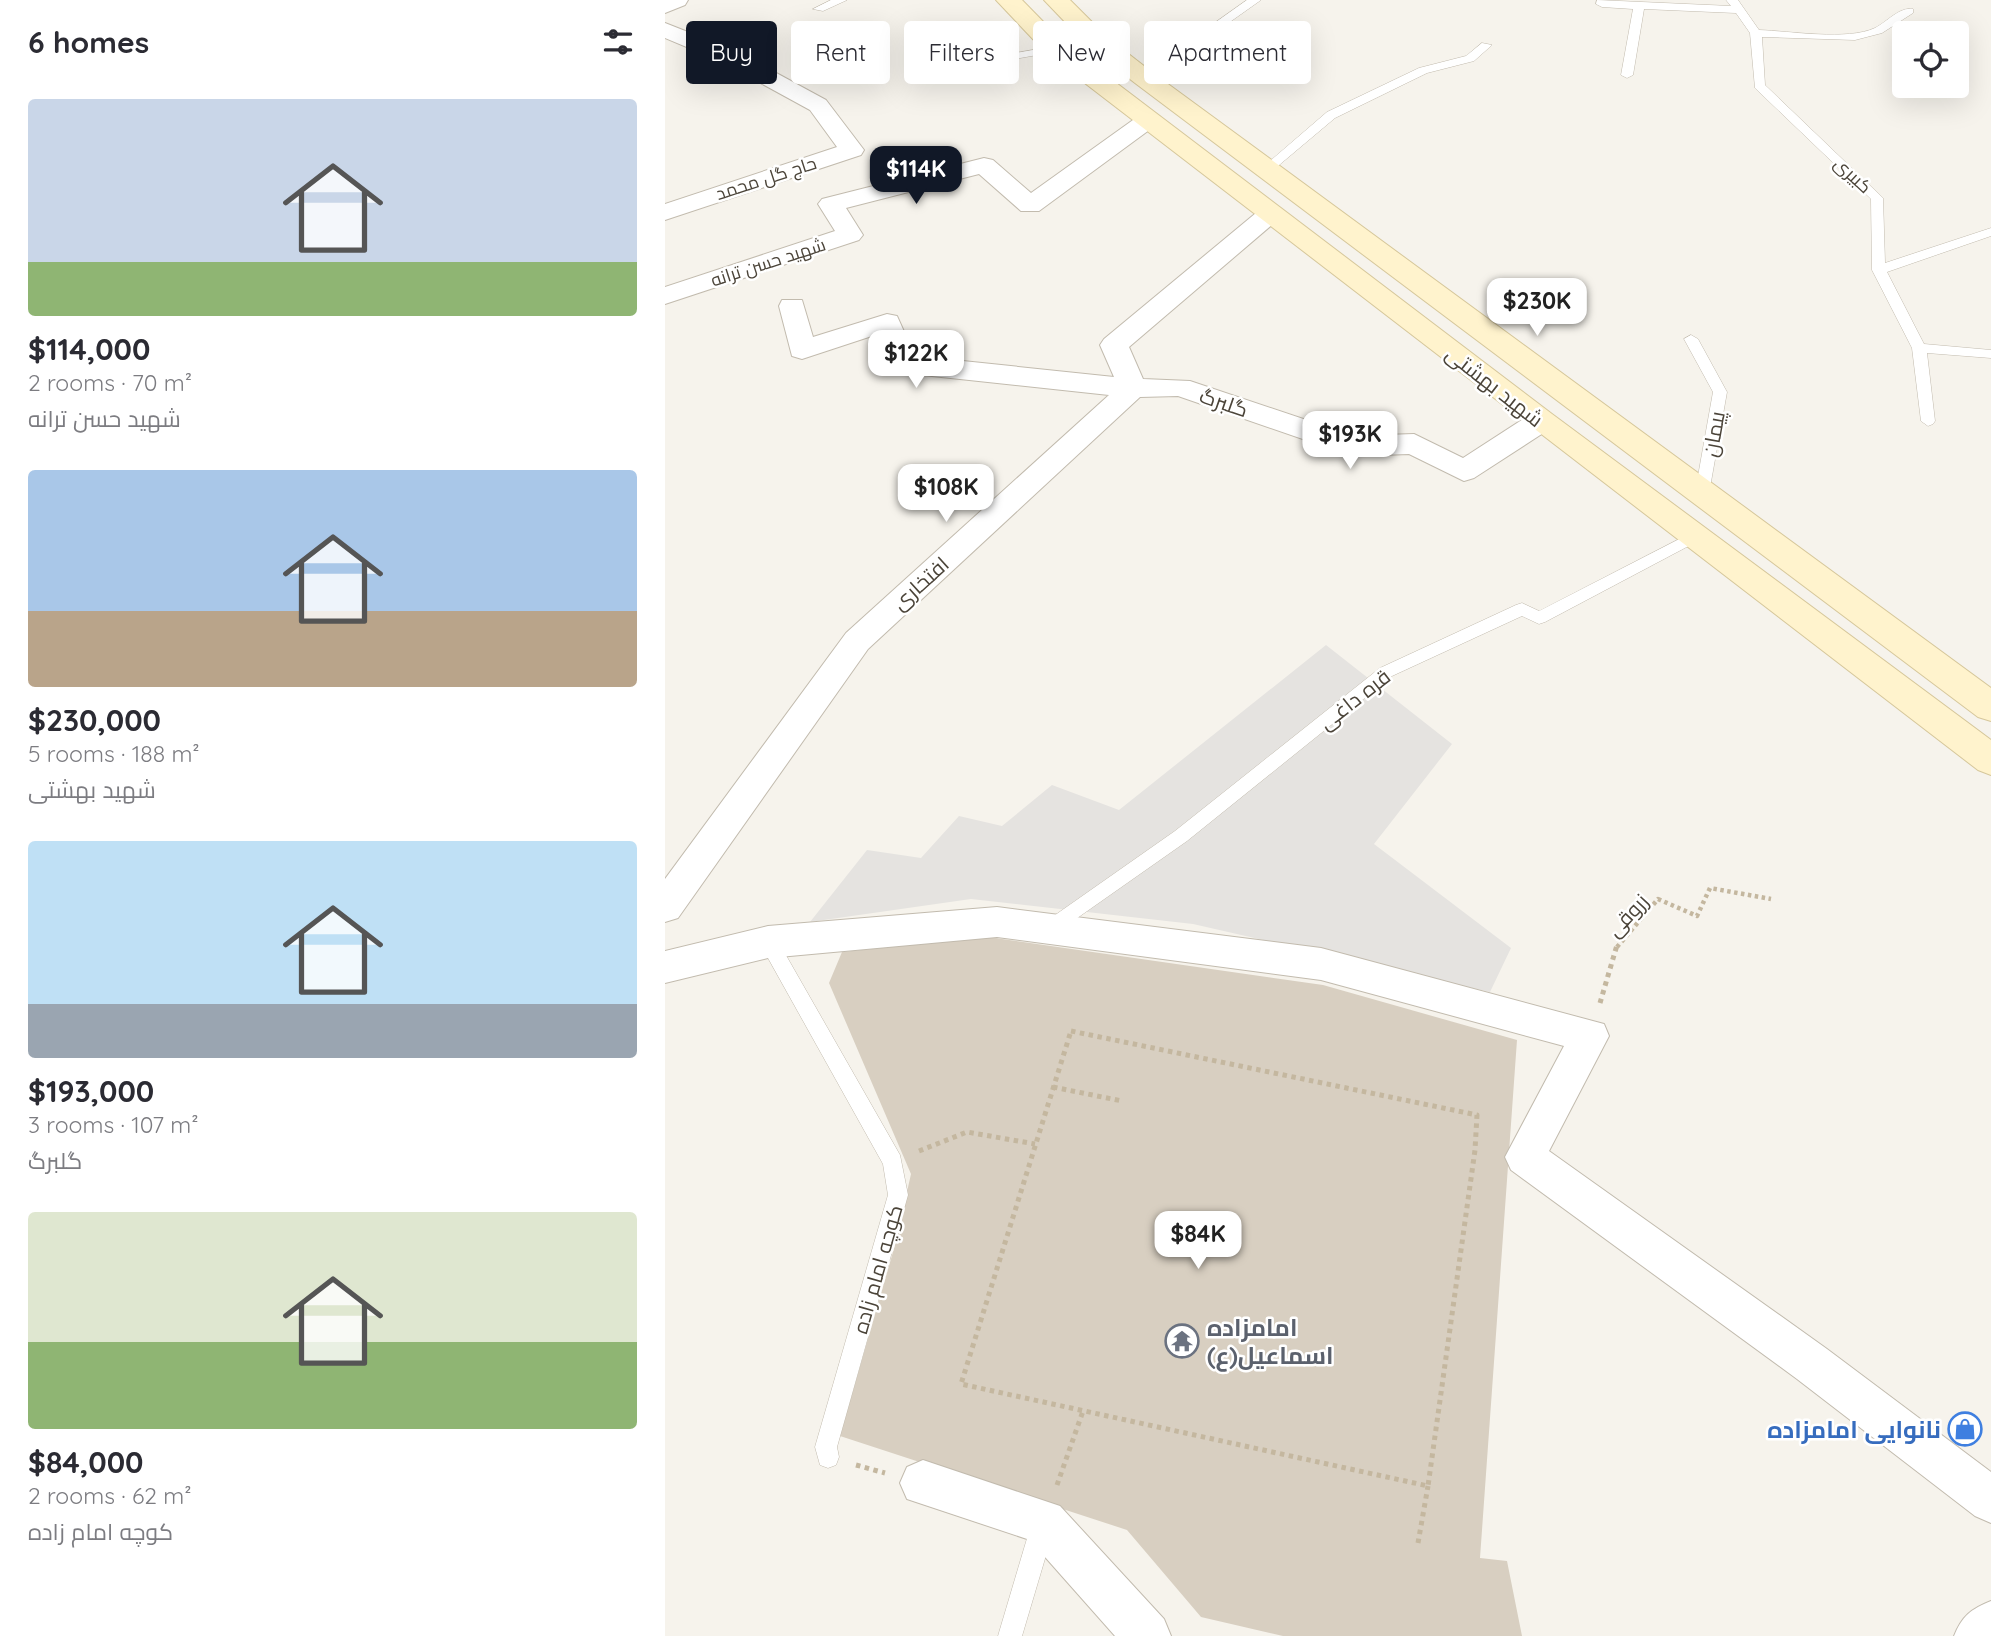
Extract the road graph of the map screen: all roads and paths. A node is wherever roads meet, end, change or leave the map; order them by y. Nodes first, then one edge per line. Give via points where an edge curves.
1 (676, 0) edge
2 (841, 0) edge
3 (1008, 0) edge
4 (1056, 0) edge
5 (1255, 0) edge
6 (1603, 0) edge
7 (1735, 5) edge
8 (665, 6) edge
9 (1639, 7) junction
10 (819, 9) dead end
11 (1909, 11) dead end
12 (1221, 21) edge
13 (1033, 26) edge
14 (665, 30) edge
15 (1756, 33) junction
16 (1486, 45) dead end
17 (1627, 75) dead end
18 (1144, 78) edge
19 (1102, 84) edge
20 (1152, 84) edge
21 (1149, 120) junction
22 (1268, 168) junction
23 (665, 212) edge
24 (1271, 213) junction
25 (1991, 232) edge
26 (1879, 270) junction
27 (665, 296) edge
28 (792, 306) dead end
29 (1691, 339) dead end
30 (1919, 348) junction
31 (1991, 354) edge
32 (1133, 388) junction
33 (1928, 421) dead end
34 (1541, 422) junction
35 (1702, 493) junction
36 (1693, 537) junction
37 (1991, 707) edge
38 (1991, 760) edge
39 (1772, 899) dead end
40 (665, 907) edge
41 (1045, 930) junction
42 (768, 942) junction
43 (665, 967) edge
44 (1590, 1037) junction
45 (1053, 1087) junction
46 (1122, 1101) dead end
47 (1035, 1144) junction
48 (893, 1162) junction
49 (1083, 1411) junction
50 (828, 1457) joint
51 (923, 1483) joint
52 (1428, 1486) junction
53 (1991, 1500) edge
54 (1044, 1522) junction
55 (1418, 1543) dead end
56 (1991, 1625) edge
57 (1010, 1636) edge
58 (1147, 1636) edge
59 (1978, 1636) edge

1 - 8 street
2 - 10 lane
3 - 13 main road, شهید بهشتی
4 - 18 main road, شهید بهشتی via 1098,43
5 - 12 lane
6 - 9 lane via 1602,4
7 - 9 lane
7 - 15 lane
9 - 17 lane
11 - 15 lane via 1878,31 1855,37
14 - 23 street, حاج گل محمد via 728,56 818,105 852,150
15 - 26 lane, کبیری via 1759,86 1877,198
16 - 22 lane via 1470,59 1423,70 1331,115
19 - 21 main road, شهید بهشتی
20 - 22 main road, شهید بهشتی
21 - 24 main road, شهید بهشتی
21 - 27 street, شهید حسن ترانه via 1030,206 983,166 831,204 850,234
22 - 35 main road, شهید بهشتی
24 - 32 street via 1114,345
24 - 34 main road, شهید بهشتی
25 - 26 lane
26 - 30 lane, کبیری
28 - 32 street via 802,350 887,322 904,364
29 - 35 lane, پیمان via 1720,392
30 - 31 lane
30 - 33 lane
32 - 34 street, گلبرگ via 1181,387 1352,446 1414,444 1464,471
32 - 40 street, افتخاری via 857,641
34 - 36 main road, شهید بهشتی
35 - 37 main road, شهید بهشتی
36 - 38 main road, شهید بهشتی
36 - 41 lane, قره داغی via 1539,618 1522,609 1386,671 1181,836
39 - 44 path, زروقی via 1710,888 1697,916 1658,899 1618,943
41 - 42 street via 997,922
41 - 44 street via 1321,964
42 - 43 street
42 - 48 lane, کوچه امام زاده
44 - 53 street via 1525,1157
45 - 46 path
45 - 47 path
45 - 52 path via 1071,1031 1477,1115
47 - 48 path via 967,1132
47 - 49 path via 961,1384
48 - 50 lane, کوچه امام زاده via 898,1195 826,1447
49 - 52 path
49 - 54 path
50 - 51 path
51 - 54 street
52 - 55 path
54 - 57 lane
54 - 58 street
56 - 59 street

